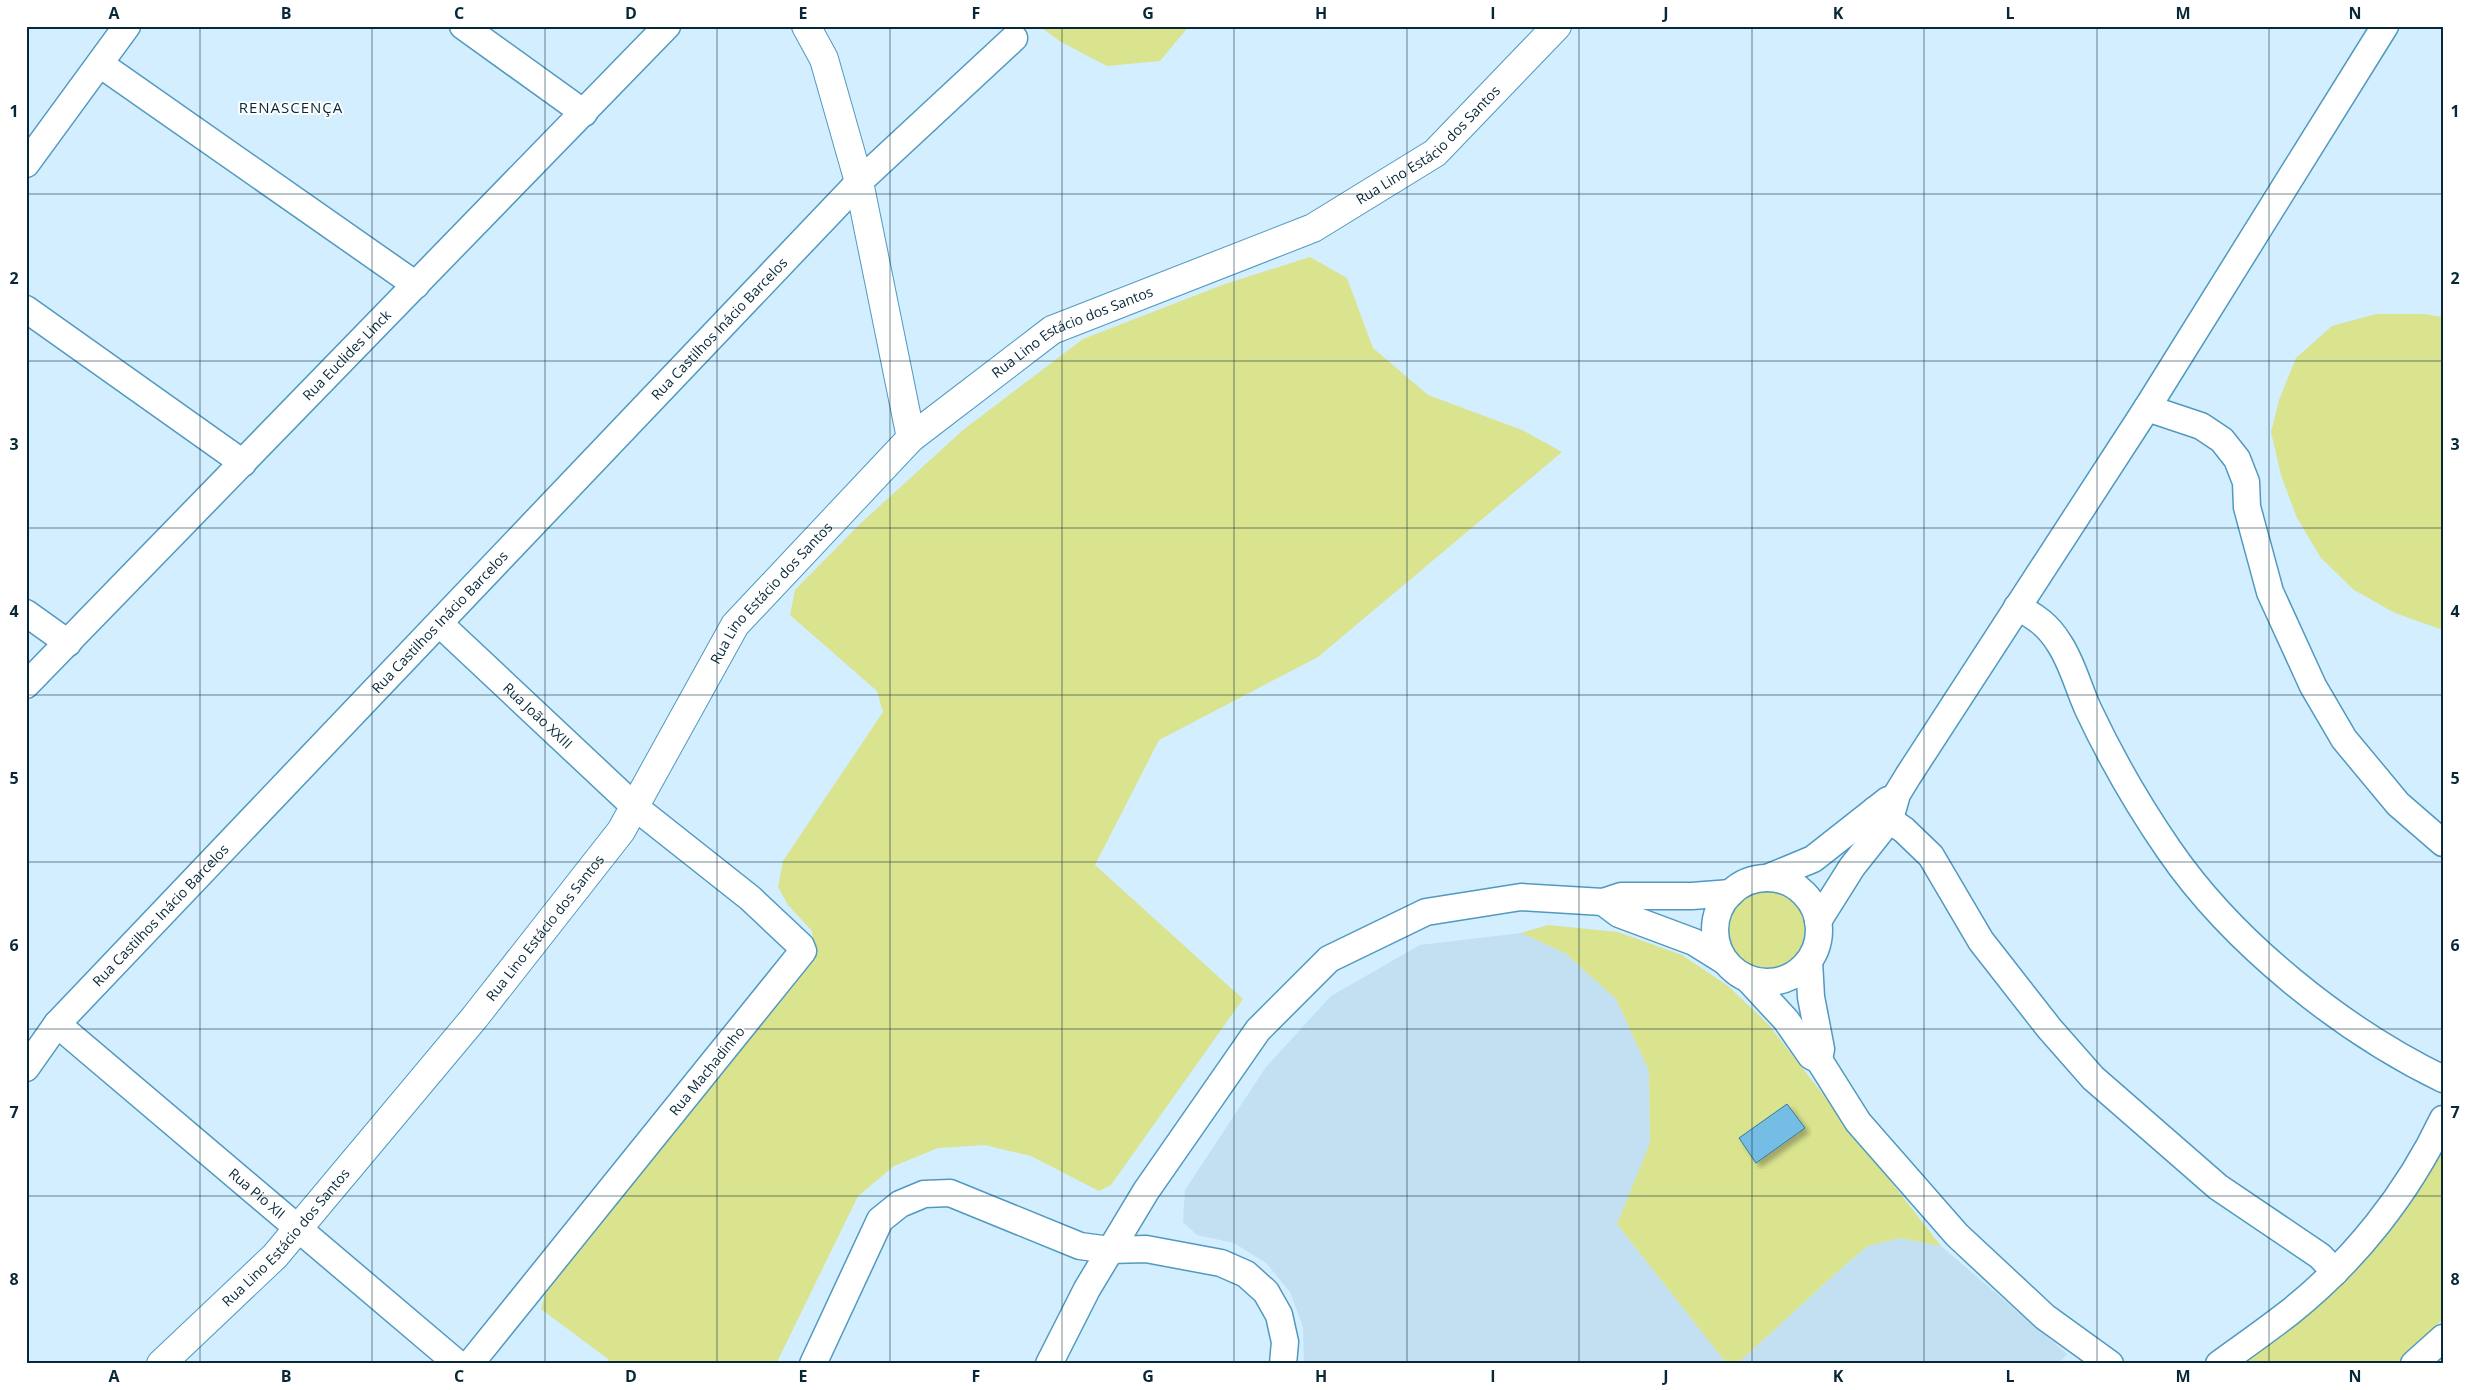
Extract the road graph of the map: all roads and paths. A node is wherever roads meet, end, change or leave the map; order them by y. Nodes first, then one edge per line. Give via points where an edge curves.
1 (127, 26) edge
2 (463, 26) edge
3 (668, 26) edge
4 (806, 26) edge
5 (1557, 26) edge
6 (2385, 26) edge
7 (1014, 38) dead end
8 (100, 64) junction
9 (584, 113) junction
10 (26, 164) edge
11 (859, 182) junction
12 (416, 285) junction
13 (26, 309) edge
14 (2146, 408) junction
15 (911, 438) junction
16 (243, 464) junction
17 (2017, 607) junction
18 (26, 613) edge
19 (440, 624) junction
20 (68, 643) junction
21 (26, 686) edge
22 (634, 807) junction
23 (1883, 814) junction
24 (2443, 843) edge
25 (1767, 878) junction
26 (1730, 893) junction
27 (1603, 902) junction
28 (1818, 920) junction
29 (1809, 960) junction
30 (1726, 962) junction
31 (1748, 978) junction
32 (57, 1024) junction
33 (1818, 1060) junction
34 (26, 1068) edge
35 (2443, 1079) edge
36 (2443, 1119) edge
37 (298, 1228) junction
38 (1110, 1250) junction
39 (2335, 1272) junction
40 (2443, 1338) edge
41 (161, 1364) edge
42 (458, 1364) edge
43 (470, 1364) edge
44 (813, 1364) edge
45 (1049, 1364) edge
46 (1283, 1364) edge
47 (2110, 1364) edge
48 (2219, 1364) edge
49 (2414, 1364) edge

1 - 8 street
2 - 9 street
3 - 9 street, Rua Euclides Linck
4 - 11 main road via 824,59
5 - 15 main road, Rua Lino Estácio dos Santos via 1435,153 1313,228 1052,330
6 - 14 street
7 - 11 street, Rua Castilhos Inácio Barcelos
8 - 10 street
8 - 12 street
9 - 12 street, Rua Euclides Linck
11 - 15 main road
11 - 19 street, Rua Castilhos Inácio Barcelos
12 - 16 street, Rua Euclides Linck
13 - 16 street
14 - 17 street
14 - 24 street via 2201,426 2222,440 2237,459 2246,482 2247,507 2270,592 2313,686 2344,739 2386,790
15 - 22 main road, Rua Lino Estácio dos Santos via 735,626
16 - 20 street, Rua Euclides Linck
17 - 23 street
17 - 35 street via 2037,617 2060,643 2088,709 2131,793 2170,852 2225,918 2303,991 2390,1051
18 - 20 street
19 - 22 street, Rua João XXIII
19 - 32 street, Rua Castilhos Inácio Barcelos
20 - 21 street, Rua Euclides Linck
22 - 37 main road, Rua Lino Estácio dos Santos via 621,831 476,1017
22 - 43 street, Rua Machadinho via 750,898 803,951
23 - 25 street via 1813,859
23 - 28 street
23 - 39 street via 1932,856 1981,941 2093,1078 2218,1187 2320,1256
25 - 26 street via 1753,880
25 - 28 street via 1781,880 1805,895
26 - 27 street via 1621,896
26 - 30 street via 1722,902 1715,927
27 - 30 street via 1619,914 1694,942
27 - 38 street via 1521,897 1426,912 1329,959 1258,1030 1146,1191
28 - 29 street via 1815,948
29 - 31 street via 1788,978 1774,981
29 - 33 street via 1811,997 1821,1049
30 - 31 street
31 - 33 street
32 - 34 street, Rua Castilhos Inácio Barcelos
32 - 37 street, Rua Pio XII
33 - 47 street via 1858,1122 1957,1235 2045,1317
36 - 39 street via 2424,1159 2390,1208
37 - 41 main road, Rua Lino Estácio dos Santos via 274,1256
37 - 42 street, Rua Pio XII
38 - 44 street via 1080,1246 950,1193 924,1194 900,1204 880,1220
38 - 45 street
38 - 46 street via 1146,1249 1221,1263 1246,1274 1266,1292 1279,1316 1285,1342
39 - 48 street via 2291,1312
40 - 49 street

